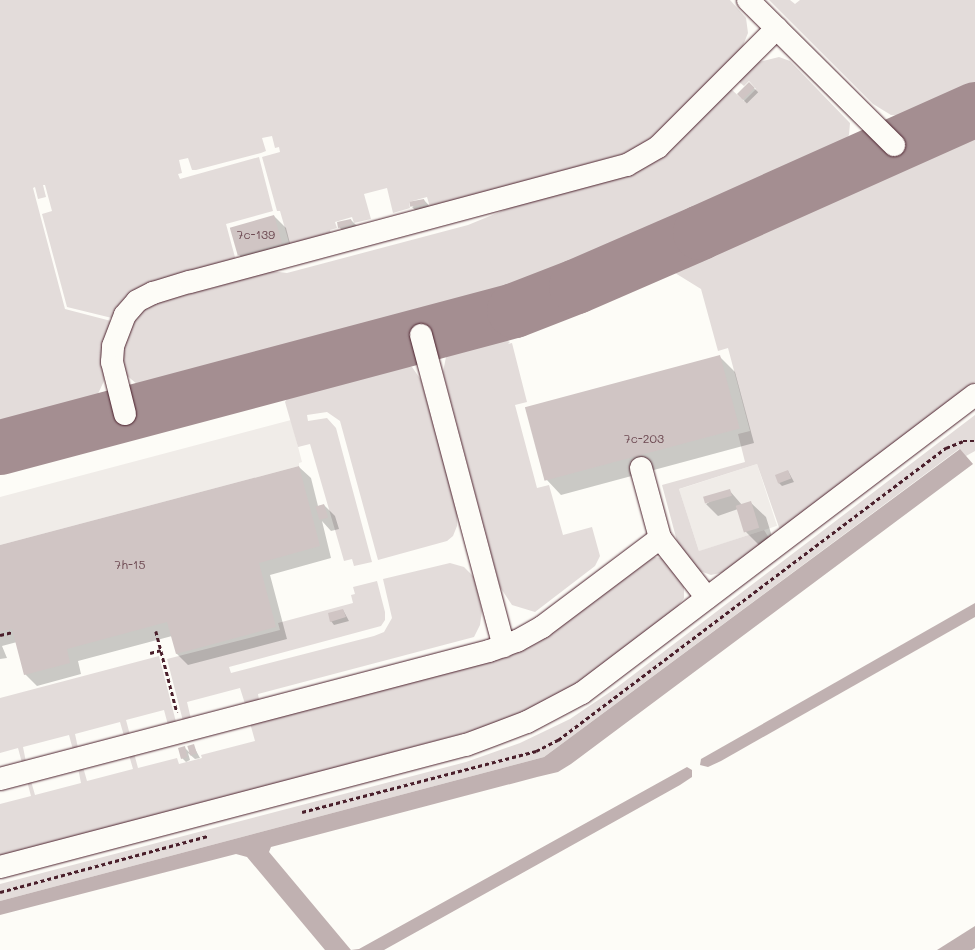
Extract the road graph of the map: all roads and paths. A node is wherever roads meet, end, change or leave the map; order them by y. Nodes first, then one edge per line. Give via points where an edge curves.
1 (748, 0) edge
2 (776, 28) junction
3 (894, 145) dead end
4 (421, 335) dead end
5 (975, 395) edge
6 (125, 414) dead end
7 (641, 468) dead end
8 (660, 538) junction
9 (707, 598) junction
10 (156, 631) dead end
11 (13, 632) dead end
12 (0, 635) edge
13 (504, 646) junction
14 (161, 650) junction
15 (150, 653) dead end
16 (182, 732) junction
17 (0, 779) edge
18 (0, 867) edge

1 - 2 street
2 - 3 street
2 - 6 street via 658,147 627,165 190,282 153,293 137,301 125,315 113,346 112,362
4 - 13 street
5 - 9 street
7 - 8 street
8 - 9 street
8 - 13 street via 542,627
9 - 18 street via 582,693 498,735
10 - 14 path
11 - 12 path
13 - 16 street
14 - 15 path
14 - 16 path
16 - 17 street

